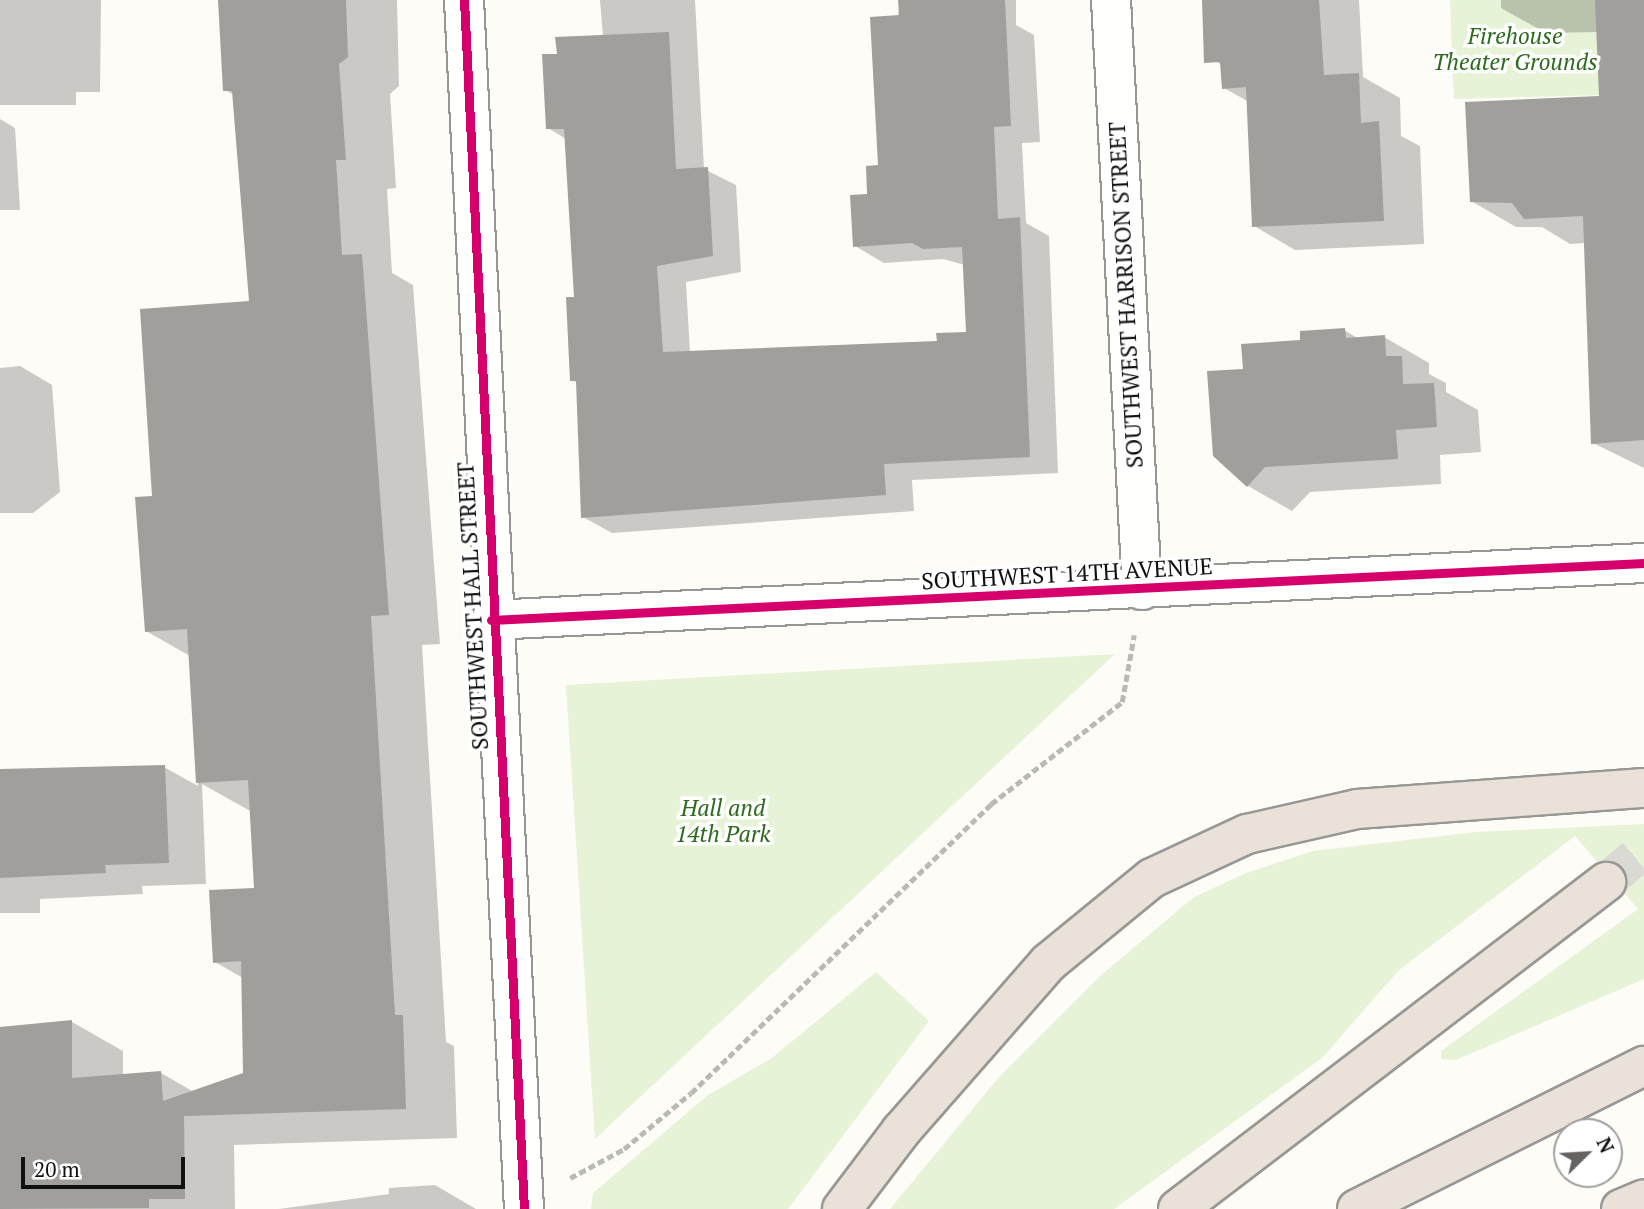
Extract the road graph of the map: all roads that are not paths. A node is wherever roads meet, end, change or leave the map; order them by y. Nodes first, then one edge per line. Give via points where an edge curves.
1 (464, 0) edge
2 (1111, 0) edge
3 (1644, 564) edge
4 (1142, 590) junction
5 (491, 620) junction
6 (1644, 788) edge
7 (1606, 882) tunnel mouth
8 (1644, 1066) edge
9 (1644, 1199) edge
10 (526, 1200) edge
11 (842, 1209) edge
12 (1178, 1209) edge
13 (1357, 1209) edge
14 (1621, 1209) edge

1 - 5 street, SOUTHWEST HALL STREET
2 - 4 street, SOUTHWEST HARRISON STREET
3 - 4 street, SOUTHWEST 14TH AVENUE
4 - 5 street, SOUTHWEST 14TH AVENUE
5 - 10 street, SOUTHWEST HALL STREET
6 - 11 highway via 1357,809 1247,834 1152,878 1048,962 901,1131
7 - 12 highway
8 - 13 highway
9 - 14 highway

